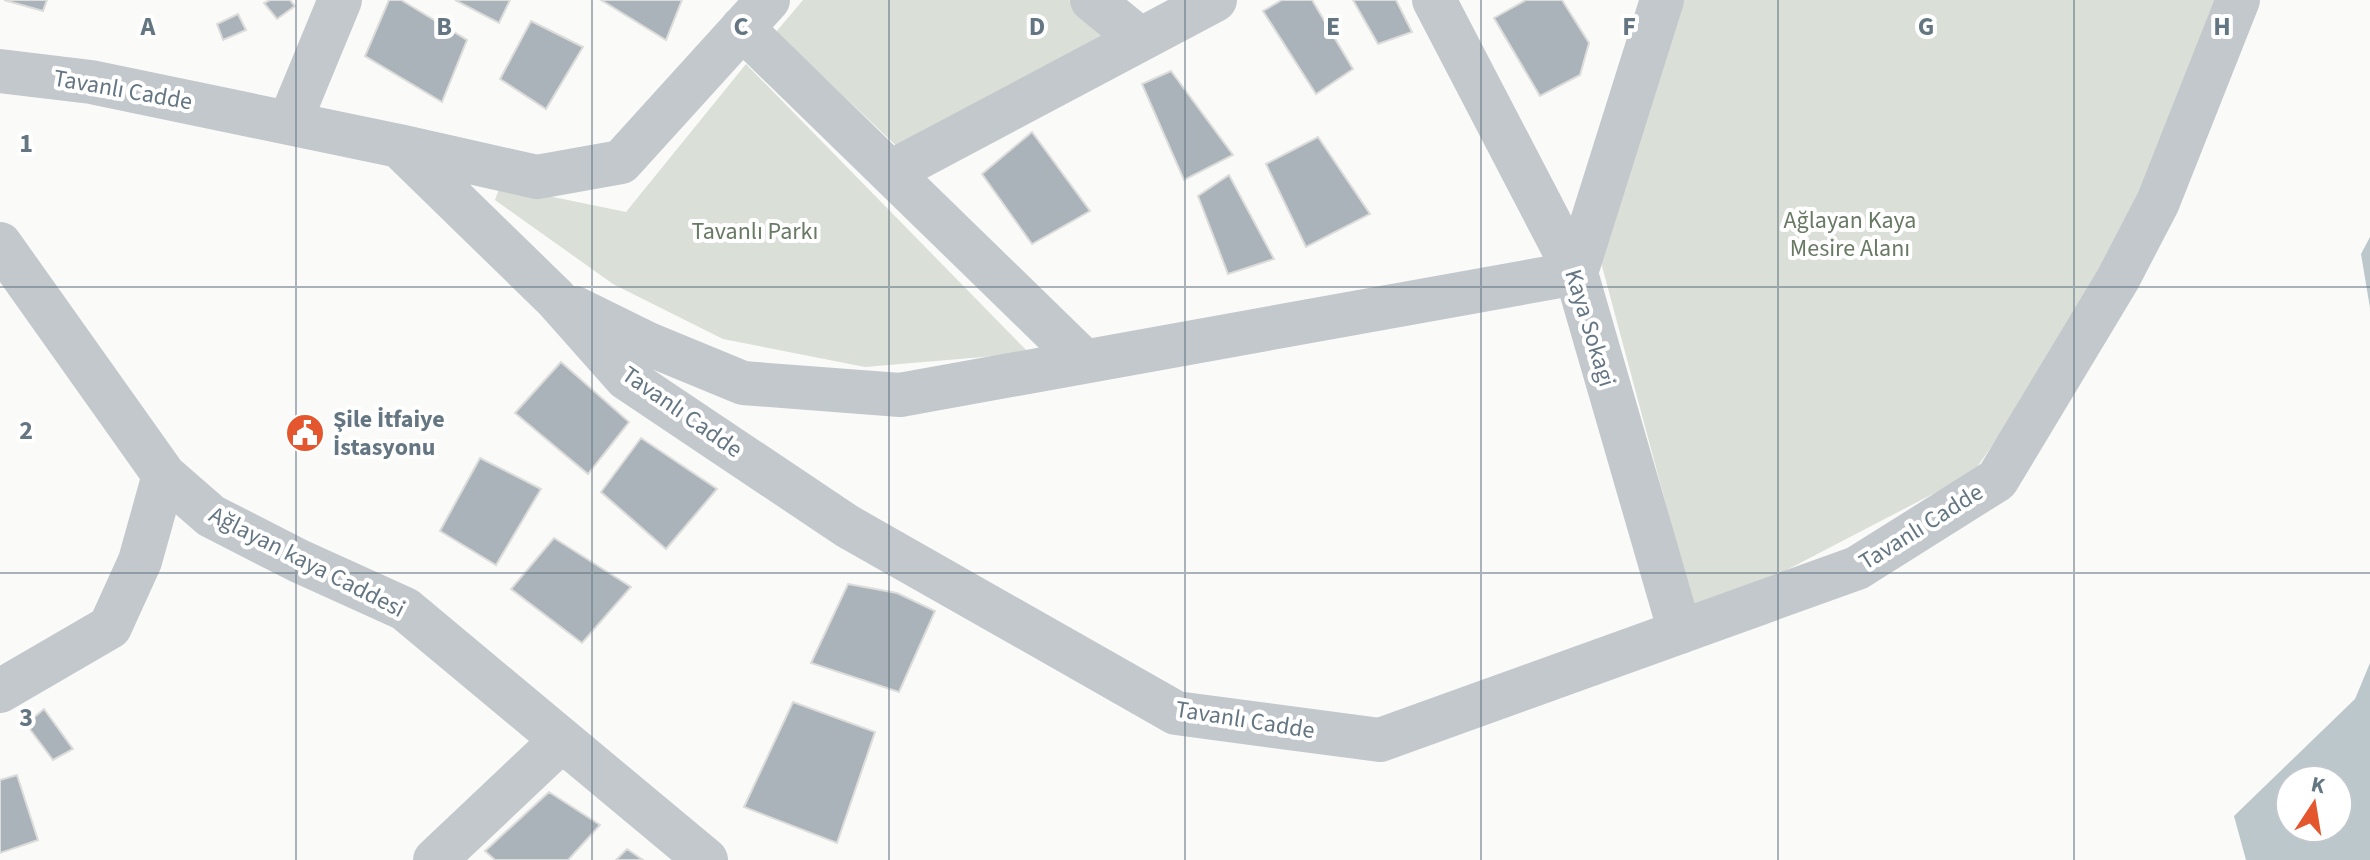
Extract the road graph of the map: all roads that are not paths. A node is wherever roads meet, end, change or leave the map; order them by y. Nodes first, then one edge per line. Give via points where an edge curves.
1 (340, 0) edge
2 (1092, 0) edge
3 (1215, 0) edge
4 (1434, 0) edge
5 (1662, 0) edge
6 (2238, 0) edge
7 (755, 14) edge
8 (1140, 39) junction
9 (0, 71) edge
10 (290, 121) junction
11 (399, 146) junction
12 (891, 172) junction
13 (0, 244) edge
14 (1576, 273) junction
15 (555, 298) junction
16 (1084, 361) junction
17 (164, 475) junction
18 (1680, 632) junction
19 (0, 691) edge
20 (562, 740) junction
21 (435, 860) edge
22 (706, 860) edge

1 - 10 street
2 - 8 street
3 - 8 street
4 - 14 street, Kaya Sokagi
5 - 14 street
6 - 18 street, Tavanlı Cadde via 2158,202 1997,480 1857,568
7 - 11 street via 621,162 537,177
7 - 12 street
8 - 12 street
9 - 10 street, Tavanlı Cadde via 91,82
10 - 11 street, Tavanlı Cadde
11 - 15 street, Tavanlı Cadde
12 - 16 street
13 - 17 street, Ağlayan kaya Caddesi
14 - 16 street
14 - 18 street, Kaya Sokagi
15 - 16 street via 743,383 900,395
15 - 18 street, Tavanlı Cadde via 626,378 821,508 1176,713 1380,740
17 - 19 street via 140,561 110,627
17 - 20 street, Ağlayan kaya Caddesi via 211,516 405,609
20 - 21 street
20 - 22 street, Ağlayan kaya Caddesi

